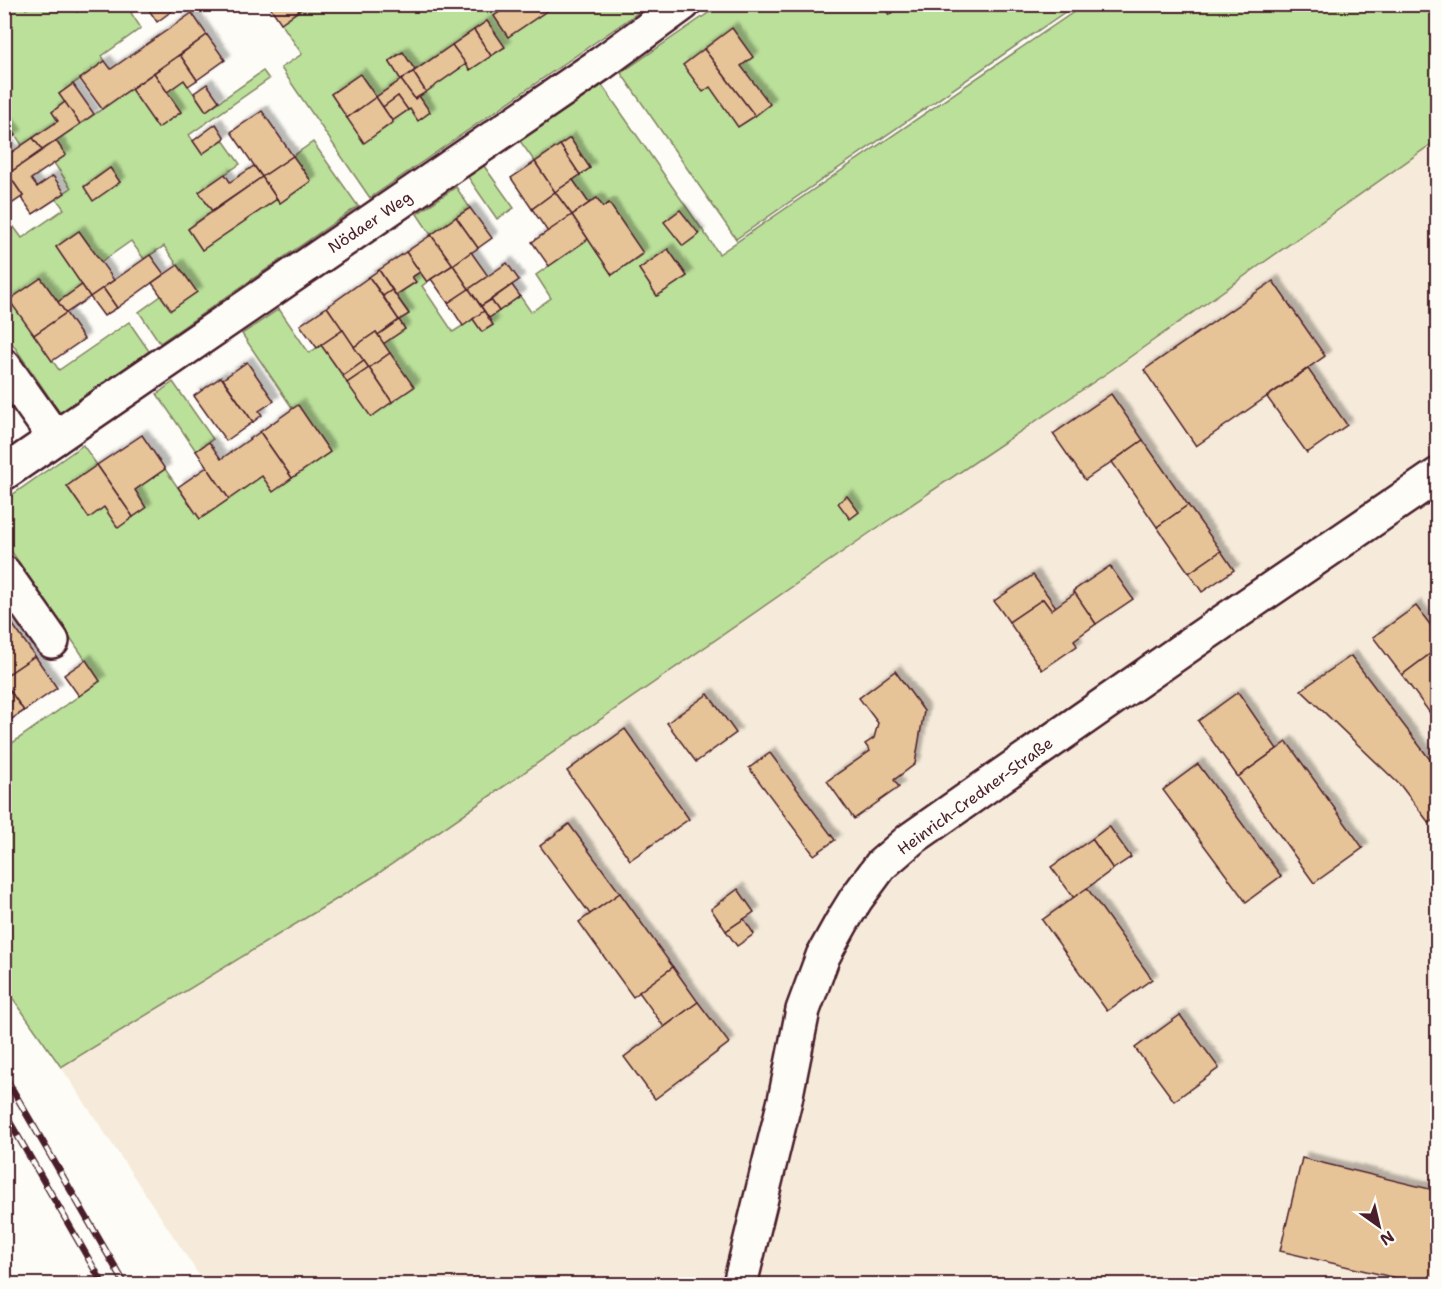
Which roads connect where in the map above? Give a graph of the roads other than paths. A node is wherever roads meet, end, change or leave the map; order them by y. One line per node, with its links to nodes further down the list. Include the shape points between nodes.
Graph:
1 (683, 4): 3 (street, Nödaer Weg)
2 (4, 366): 3 (street)
3 (55, 438): 4 (street, Nödaer Weg)
4 (4, 473)
5 (1437, 475): 8 (street, Heinrich-Credner-Straße, via 911,839 881,865 823,956 803,1010)
6 (4, 573): 7 (street)
7 (52, 641)
8 (740, 1284)

